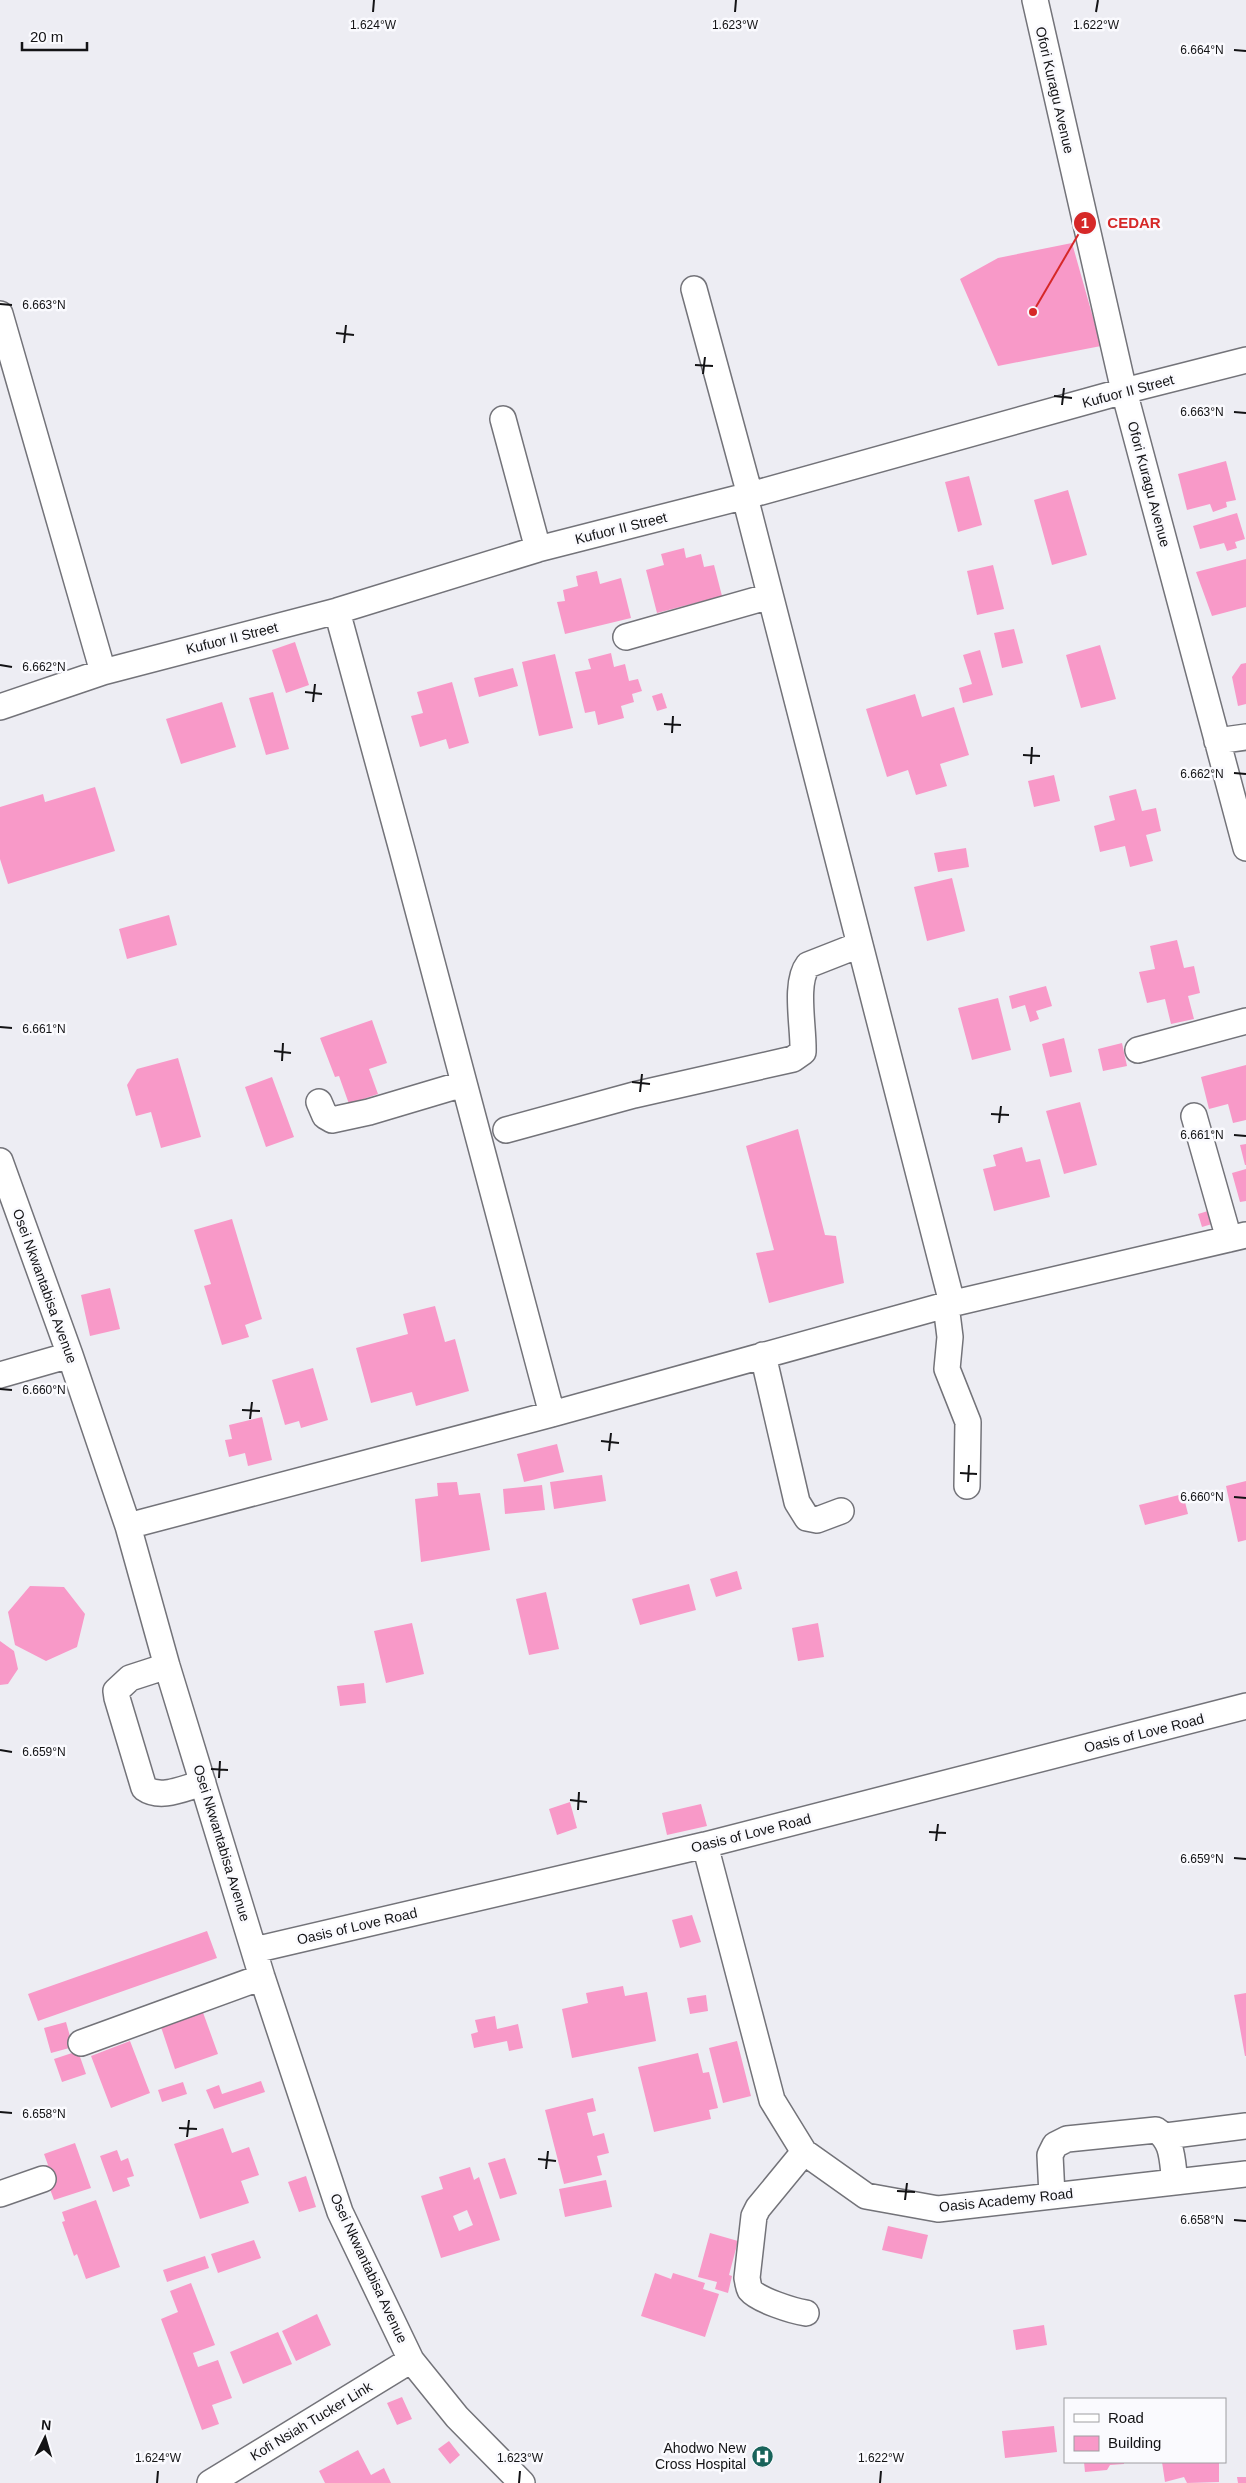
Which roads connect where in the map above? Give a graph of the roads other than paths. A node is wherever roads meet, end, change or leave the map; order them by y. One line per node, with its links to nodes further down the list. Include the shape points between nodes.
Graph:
1 (1035, 0): 5 (street, Ofori Kuragu Avenue)
2 (694, 289): 7 (street)
3 (0, 314): 12 (street)
4 (1246, 360): 5 (street, Kufuor II Street)
5 (1124, 391): 7 (street, Kufuor II Street); 15 (street, Ofori Kuragu Avenue)
6 (503, 419): 8 (street)
7 (748, 496): 8 (street, Kufuor II Street); 9 (street)
8 (538, 549): 10 (street, Kufuor II Street)
9 (770, 596): 11 (street); 17 (street)
10 (337, 611): 12 (street, Kufuor II Street); 20 (street, via 408,866)
11 (626, 637)
12 (103, 672): 13 (street, Kufuor II Street)
13 (0, 707)
14 (1246, 737): 15 (street)
15 (1217, 741): 16 (street, Ofori Kuragu Avenue)
16 (1246, 848)
17 (859, 944): 23 (street, via 808,965 803,972 803,1052 793,1059 634,1095); 26 (street)
18 (1246, 1021): 19 (street)
19 (1138, 1050)
20 (463, 1084): 21 (street, via 332,1120 325,1116); 30 (street)
21 (319, 1102)
22 (1194, 1116): 25 (street)
23 (506, 1130)
24 (0, 1161): 27 (street, Osei Nkwantabisa Avenue)
25 (1238, 1237): 26 (street)
26 (949, 1304): 28 (street); 31 (street, via 947,1368 968,1422)
27 (70, 1355): 29 (street); 33 (street, Osei Nkwantabisa Avenue)
28 (763, 1355): 30 (street); 32 (street, via 797,1502 807,1518 817,1520)
29 (0, 1375)
30 (552, 1414): 33 (street)
31 (967, 1486)
32 (841, 1511)
33 (128, 1526): 34 (street, Osei Nkwantabisa Avenue)
34 (167, 1666): 36 (street, Osei Nkwantabisa Avenue); 36 (street, via 130,1678 116,1691 144,1788 164,1794)
35 (1246, 1706): 37 (street, Oasis of Love Road)
36 (203, 1783): 38 (street, Osei Nkwantabisa Avenue)
37 (706, 1845): 38 (street, Oasis of Love Road); 43 (street, Oasis Academy Road, via 772,2100)
38 (254, 1950): 39 (street, Osei Nkwantabisa Avenue)
39 (262, 1977): 40 (street); 50 (street, Osei Nkwantabisa Avenue, via 340,2212)
40 (81, 2043)
41 (1246, 2126): 42 (street)
42 (1166, 2136): 46 (street); 48 (street, via 1156,2130 1067,2139 1055,2145 1050,2156)
43 (804, 2152): 48 (street, Oasis Academy Road, via 866,2196 875,2198 938,2209); 49 (street, via 754,2216 747,2278 748,2288 753,2293)
44 (1246, 2174): 46 (street, Oasis Academy Road)
45 (43, 2179): 47 (street)
46 (1175, 2182): 48 (street, Oasis Academy Road)
47 (0, 2194)
48 (1052, 2196)
49 (806, 2314)
50 (411, 2360): 51 (street, Kofi Nsiah Tucker Link); 52 (street, Osei Nkwantabisa Avenue, via 456,2417)
51 (210, 2483)
52 (522, 2483)

